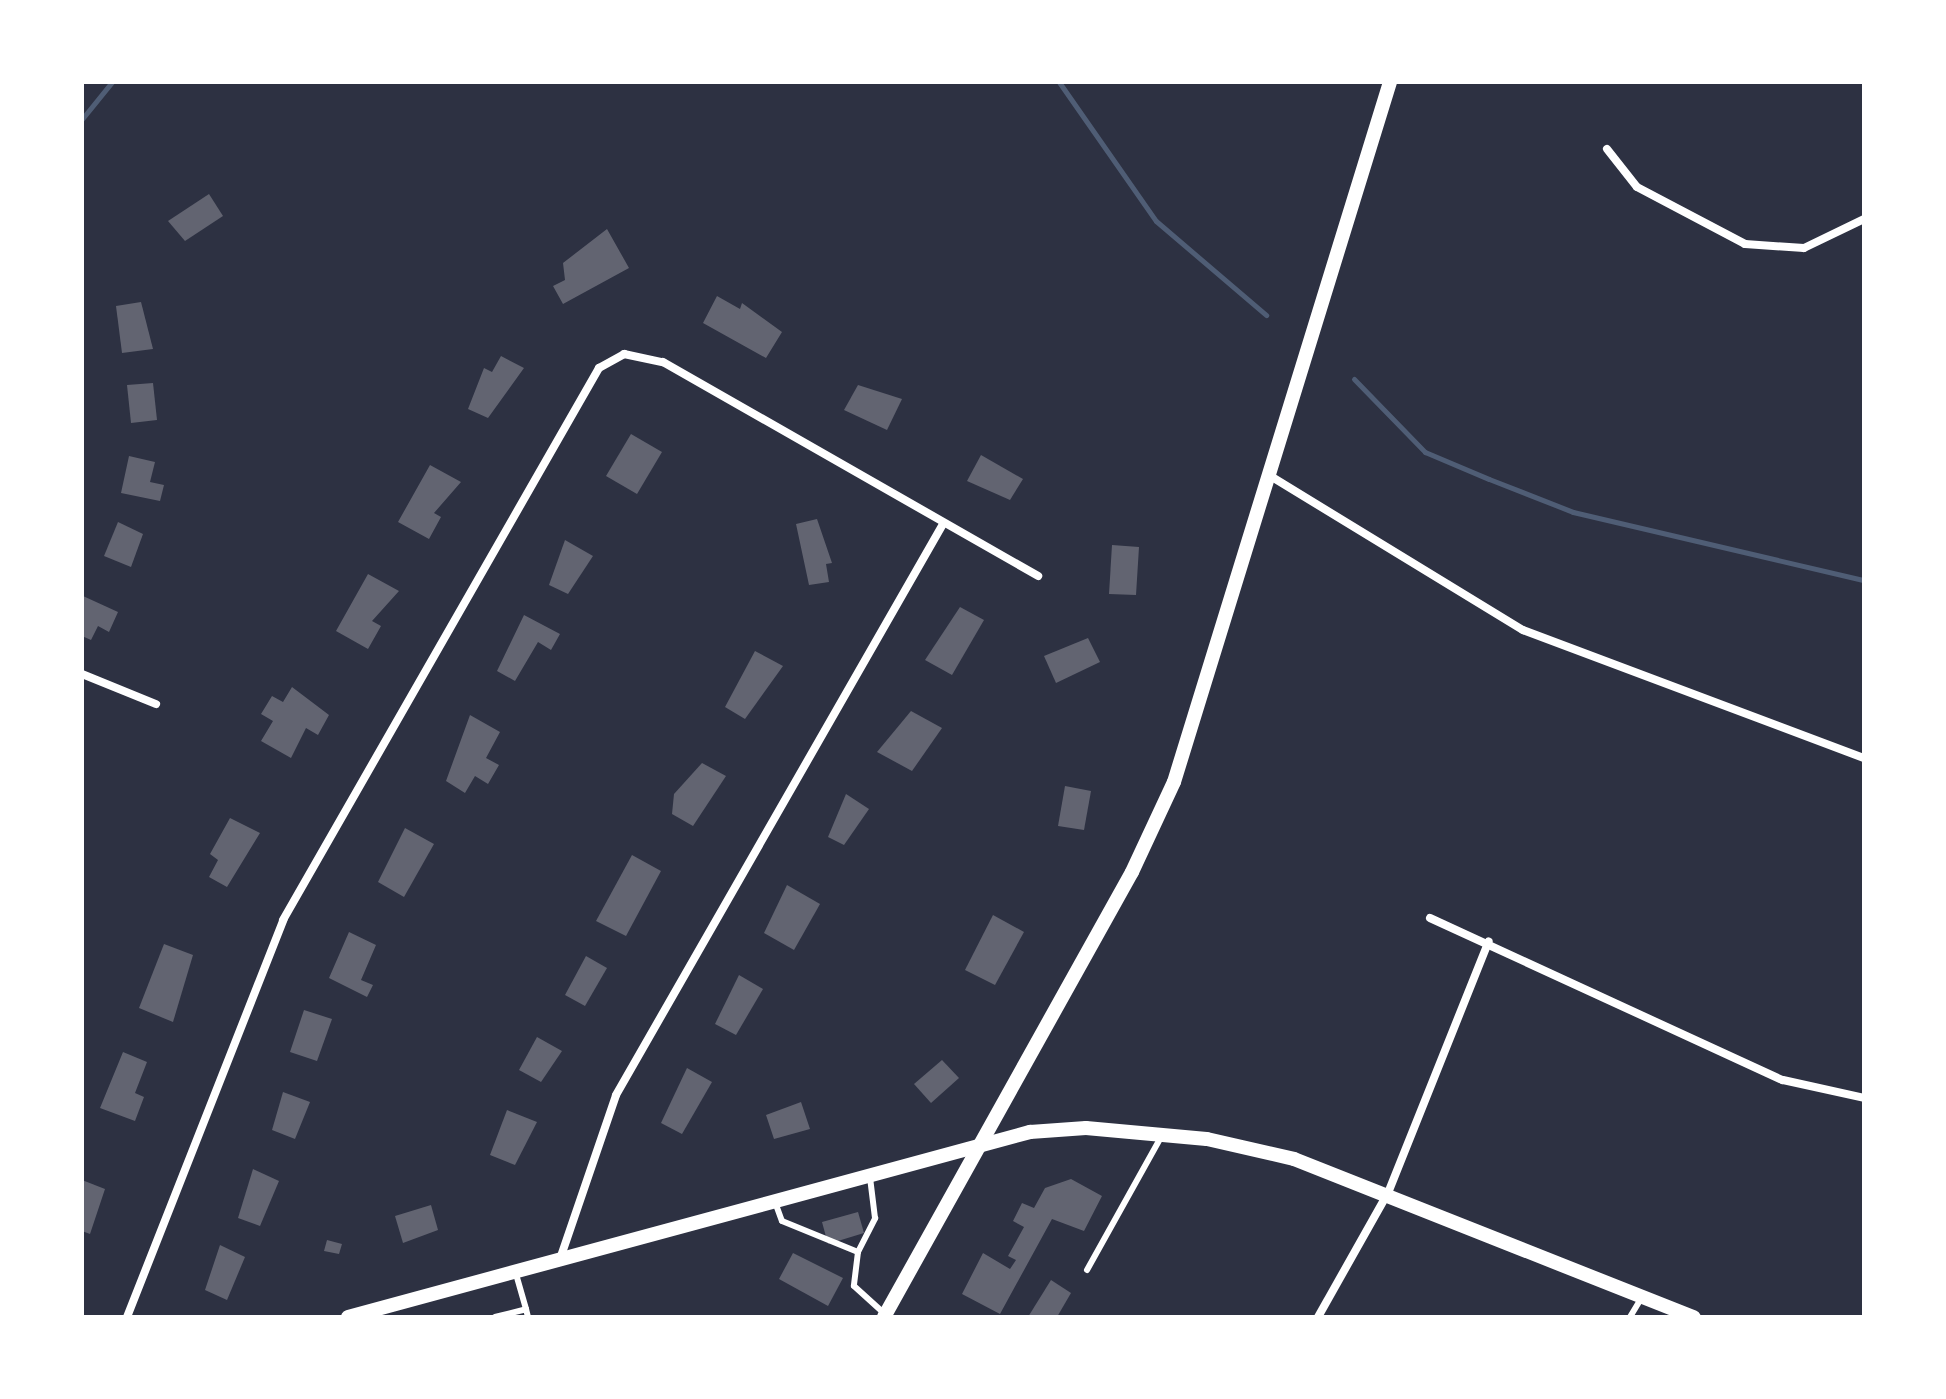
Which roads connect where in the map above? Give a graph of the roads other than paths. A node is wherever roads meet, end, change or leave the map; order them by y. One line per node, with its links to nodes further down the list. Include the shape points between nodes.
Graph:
1 (1390, 82): 4 (street)
2 (1607, 149): 3 (street, via 1637,187 1745,244 1804,248)
3 (1864, 219)
4 (1272, 477): 9 (street, via 1523,630); 14 (street, via 1205,700 1165,804)
5 (943, 524): 6 (street); 19 (street, via 616,1095); 25 (street, via 663,362 624,354 599,368 283,920)
6 (1038, 576)
7 (82, 674): 8 (street)
8 (156, 704)
9 (1864, 758)
10 (1430, 918): 11 (street)
11 (1489, 941): 12 (street, via 1783,1080); 16 (street)
12 (1864, 1098)
13 (1162, 1135): 14 (street, via 1064,1128); 16 (street, via 1260,1149); 20 (lane)
14 (980, 1145): 15 (street); 24 (street)
15 (869, 1174): 17 (street); 18 (lane, via 875,1218)
16 (1388, 1193): 22 (street); 29 (street)
17 (774, 1200): 18 (lane, via 782,1221); 19 (street)
18 (858, 1252): 24 (lane, via 854,1286)
19 (560, 1260): 21 (street)
20 (1087, 1270)
21 (515, 1271): 23 (lane); 26 (street)
22 (1642, 1297): 30 (lane); 31 (street)
23 (526, 1309): 27 (lane); 28 (lane)
24 (884, 1315)
25 (127, 1317)
26 (348, 1317)
27 (495, 1317)
28 (528, 1317)
29 (1318, 1317)
30 (1630, 1317)
31 (1694, 1317)

